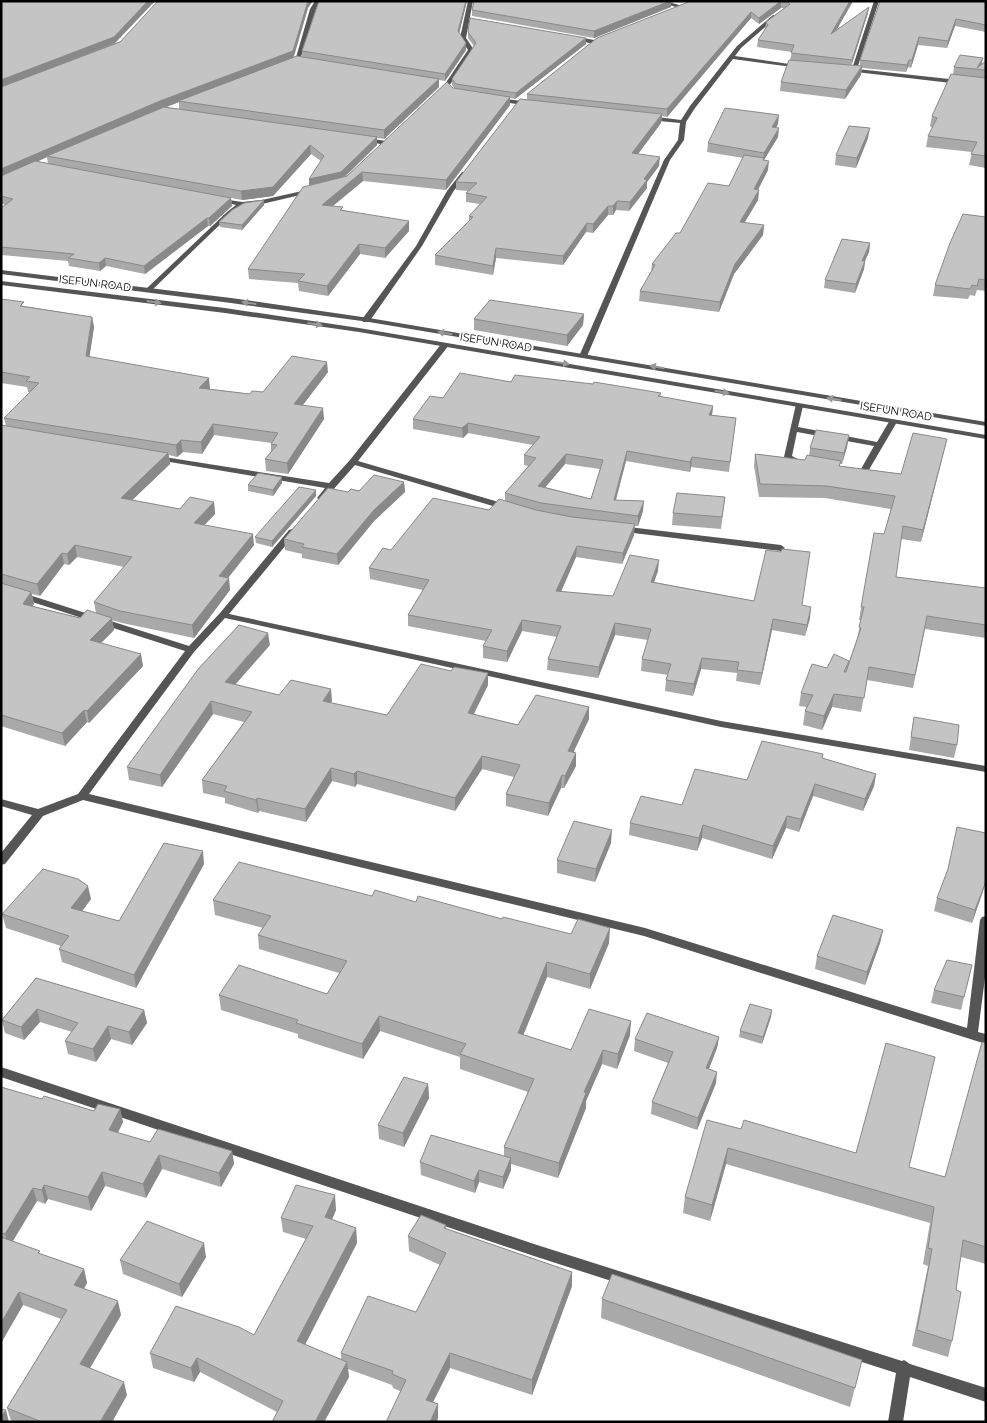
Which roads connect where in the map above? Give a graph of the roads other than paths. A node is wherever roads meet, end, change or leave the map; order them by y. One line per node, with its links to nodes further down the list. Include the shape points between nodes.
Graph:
1 (318, 1): 14 (street)
2 (471, 1): 7 (street)
3 (657, 1): 5 (street, via 685,5)
4 (876, 1): 19 (street)
5 (675, 10)
6 (784, 10): 13 (street, via 755,32)
7 (466, 19): 8 (street); 22 (street, via 463,38 471,50)
8 (475, 20)
9 (567, 37): 11 (street)
10 (602, 38): 11 (street)
11 (594, 42): 12 (street)
12 (586, 48)
13 (732, 57): 17 (street); 30 (street)
14 (296, 60): 15 (street); 16 (street)
15 (306, 62)
16 (288, 63)
17 (807, 66)
18 (844, 70): 19 (street)
19 (854, 71): 21 (street)
20 (438, 83): 22 (street)
21 (986, 85)
22 (449, 87): 24 (street)
23 (525, 97): 26 (street)
24 (434, 98)
25 (490, 98): 26 (street)
26 (517, 103): 27 (street); 28 (street)
27 (537, 105)
28 (512, 110)
29 (644, 118): 30 (street)
30 (683, 122): 44 (street, via 681,140 667,160)
31 (394, 137): 33 (street)
32 (358, 139): 33 (street)
33 (387, 143): 34 (street)
34 (380, 150)
35 (467, 169): 42 (street, via 450,191 419,246)
36 (317, 190): 38 (street)
37 (213, 198): 38 (street)
38 (242, 204): 41 (street)
39 (1, 272): 41 (street, ISEFUN ROAD)
40 (1, 283): 43 (street, ISEFUN ROAD, one-way to 43, via 358,330)
41 (149, 290): 42 (street, ISEFUN ROAD, one-way to 41)
42 (366, 320): 44 (street, ISEFUN ROAD, one-way to 42)
43 (444, 345): 45 (street, ISEFUN ROAD, one-way to 45); 52 (street)
44 (584, 354): 47 (street, ISEFUN ROAD, one-way to 44)
45 (799, 406): 46 (street, ISEFUN ROAD); 48 (street)
46 (893, 422): 49 (street, ISEFUN ROAD); 50 (street)
47 (986, 424)
48 (794, 430): 50 (street); 53 (street, via 788,457 795,462)
49 (986, 437)
50 (880, 445): 54 (street, via 864,471)
51 (146, 456): 55 (street)
52 (352, 462): 55 (street); 56 (street)
53 (813, 464)
54 (848, 470)
55 (330, 486): 57 (street)
56 (511, 508)
57 (311, 509)
58 (299, 524): 62 (street)
59 (610, 528): 60 (street)
60 (781, 548)
61 (1, 589): 63 (street)
62 (223, 616): 63 (street); 64 (street, via 721,724)
63 (191, 650): 65 (street)
64 (986, 769)
65 (82, 796): 67 (street); 70 (street, via 645,932)
66 (1, 802): 67 (street)
67 (39, 813): 68 (street)
68 (1, 861)
69 (986, 920): 70 (street)
70 (972, 1034): 71 (street)
71 (986, 1039)
72 (1, 1072): 73 (street, via 544,1253)
73 (904, 1368): 74 (street); 75 (street)
74 (986, 1395)
75 (895, 1422)

